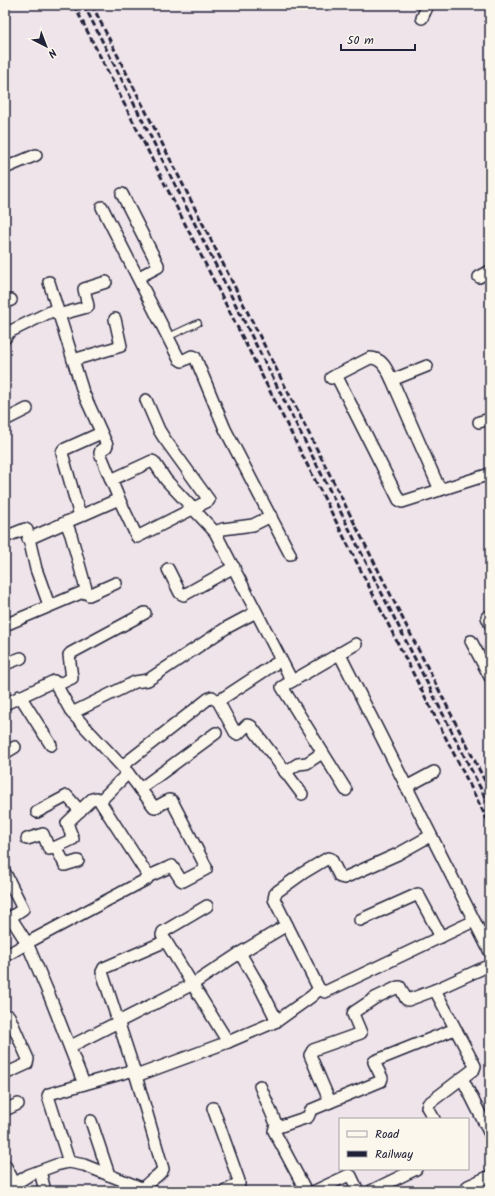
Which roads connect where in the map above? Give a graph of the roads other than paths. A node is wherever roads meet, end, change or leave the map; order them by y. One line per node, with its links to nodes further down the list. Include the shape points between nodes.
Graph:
1 (428, 5): 2 (street)
2 (422, 18)
3 (36, 155): 4 (street)
4 (5, 168)
5 (122, 194): 9 (street, via 158,265)
6 (102, 207): 9 (street)
7 (490, 271): 8 (street)
8 (479, 277)
9 (139, 278): 15 (street)
10 (48, 282): 12 (street)
11 (106, 282): 12 (street, via 84,289 87,307)
12 (57, 312): 16 (street, via 9,332); 17 (street)
13 (115, 319): 17 (street, via 120,348)
14 (198, 323): 15 (lane)
15 (168, 337): 30 (street, via 180,360 195,357 225,429)
16 (5, 338)
17 (73, 360): 23 (street, via 83,392)
18 (427, 366): 19 (street)
19 (392, 380): 26 (street); 26 (street, via 385,366 376,358 370,358 333,377 399,500 402,502)
20 (146, 400): 28 (street, via 164,438 208,498 208,501)
21 (27, 409): 22 (street)
22 (5, 420)
23 (101, 433): 25 (street, via 107,445 100,453); 29 (street, via 62,451)
24 (490, 474): 26 (street)
25 (111, 480): 27 (street); 28 (street, via 153,461 166,480)
26 (440, 490)
27 (119, 499): 28 (street, via 137,537); 29 (street)
28 (194, 509): 32 (street)
29 (80, 516): 31 (street)
30 (271, 516): 32 (street, via 253,525); 35 (street)
31 (66, 522): 34 (street); 39 (street, via 86,587)
32 (216, 532): 36 (street)
33 (5, 537): 34 (street, via 24,529)
34 (28, 539): 40 (street)
35 (290, 554)
36 (234, 568): 37 (street, via 184,595 180,593); 41 (street)
37 (168, 569)
38 (116, 583): 39 (street, via 89,595)
39 (85, 591): 40 (street)
40 (49, 605): 43 (street)
41 (256, 612): 48 (street); 56 (street, via 226,628 148,680 135,682)
42 (144, 613): 52 (street, via 71,653 69,655 72,678)
43 (5, 624)
44 (471, 641): 50 (street)
45 (356, 644): 46 (street)
46 (339, 653): 51 (street); 65 (street)
47 (21, 658): 49 (street)
48 (281, 660): 51 (street); 54 (street)
49 (5, 664)
50 (490, 677)
51 (292, 681): 61 (street, via 282,686 282,689)
52 (57, 685): 53 (street, via 52,682); 56 (street)
53 (20, 696): 55 (street); 58 (street)
54 (218, 701): 62 (street, via 212,697 208,699); 63 (street, via 236,734 247,725 250,726)
55 (5, 704)
56 (72, 713): 62 (street)
57 (216, 733): 66 (street)
58 (51, 745)
59 (16, 747): 60 (street)
60 (5, 753)
61 (322, 753): 63 (street, via 307,763 298,764); 67 (street)
62 (125, 770): 66 (street); 69 (street)
63 (285, 772): 68 (street)
64 (434, 772): 65 (street)
65 (406, 787): 72 (street)
66 (140, 789): 77 (street, via 155,808 169,800 172,801 206,867 184,881 172,866)
67 (346, 790)
68 (302, 794)
69 (101, 801): 70 (street, via 94,798); 77 (street)
70 (80, 811): 71 (street, via 67,796); 74 (street, via 67,824 73,839)
71 (36, 812)
72 (430, 836): 81 (street); 82 (street, via 398,854 344,878 340,877 329,858 303,873 278,890 274,897)
73 (27, 839): 74 (street, via 43,834 49,848)
74 (56, 847): 75 (street, via 65,866)
75 (78, 861)
76 (5, 873): 79 (street, via 23,909)
77 (148, 877): 85 (street, via 146,881)
78 (206, 906): 84 (street, via 163,932)
79 (8, 918): 85 (street)
80 (360, 920): 83 (street, via 418,894)
81 (474, 921): 83 (street); 86 (street)
82 (287, 925): 87 (street); 91 (street)
83 (441, 937): 91 (street, via 325,992)
84 (166, 941): 90 (street); 94 (street, via 102,970)
85 (26, 943): 88 (street); 98 (street)
86 (490, 952)
87 (240, 953): 90 (street); 95 (street)
88 (5, 956)
89 (489, 968): 92 (street)
90 (193, 984): 94 (street); 97 (street)
91 (319, 989): 95 (street)
92 (435, 990): 96 (street); 104 (street, via 408,1000 398,987 375,998 354,1013 360,1033 311,1052 310,1055)
93 (9, 1016): 100 (street, via 28,1059 27,1064)
94 (118, 1022): 98 (street); 99 (street)
95 (277, 1022): 97 (street)
96 (455, 1029): 101 (street, via 475,1066); 104 (street, via 375,1061 382,1080)
97 (228, 1042): 99 (street)
98 (71, 1046): 102 (street)
99 (135, 1073): 102 (street); 121 (street, via 163,1169 148,1182)
100 (5, 1074)
101 (462, 1078): 108 (street, via 428,1104 427,1107); 111 (street)
102 (84, 1084): 112 (street, via 48,1096)
103 (260, 1086): 110 (street)
104 (330, 1102): 110 (street, via 311,1110 308,1117)
105 (18, 1104): 107 (street)
106 (213, 1108): 124 (street, via 239,1181 239,1184)
107 (5, 1110)
108 (433, 1118)
109 (91, 1120): 116 (street)
110 (276, 1126): 125 (street, via 274,1131)
111 (490, 1134)
112 (69, 1162): 115 (street); 116 (street)
113 (5, 1165): 118 (street)
114 (414, 1170): 128 (street)
115 (40, 1171): 118 (street); 123 (street)
116 (109, 1175): 120 (street)
117 (490, 1176): 119 (street)
118 (15, 1184): 122 (street)
119 (468, 1186)
120 (130, 1187): 121 (street)
121 (146, 1190)
122 (5, 1191)
123 (45, 1191)
124 (226, 1191)
125 (306, 1191)
126 (316, 1191): 127 (street, via 348,1175 351,1176)
127 (358, 1191)
128 (371, 1191)

